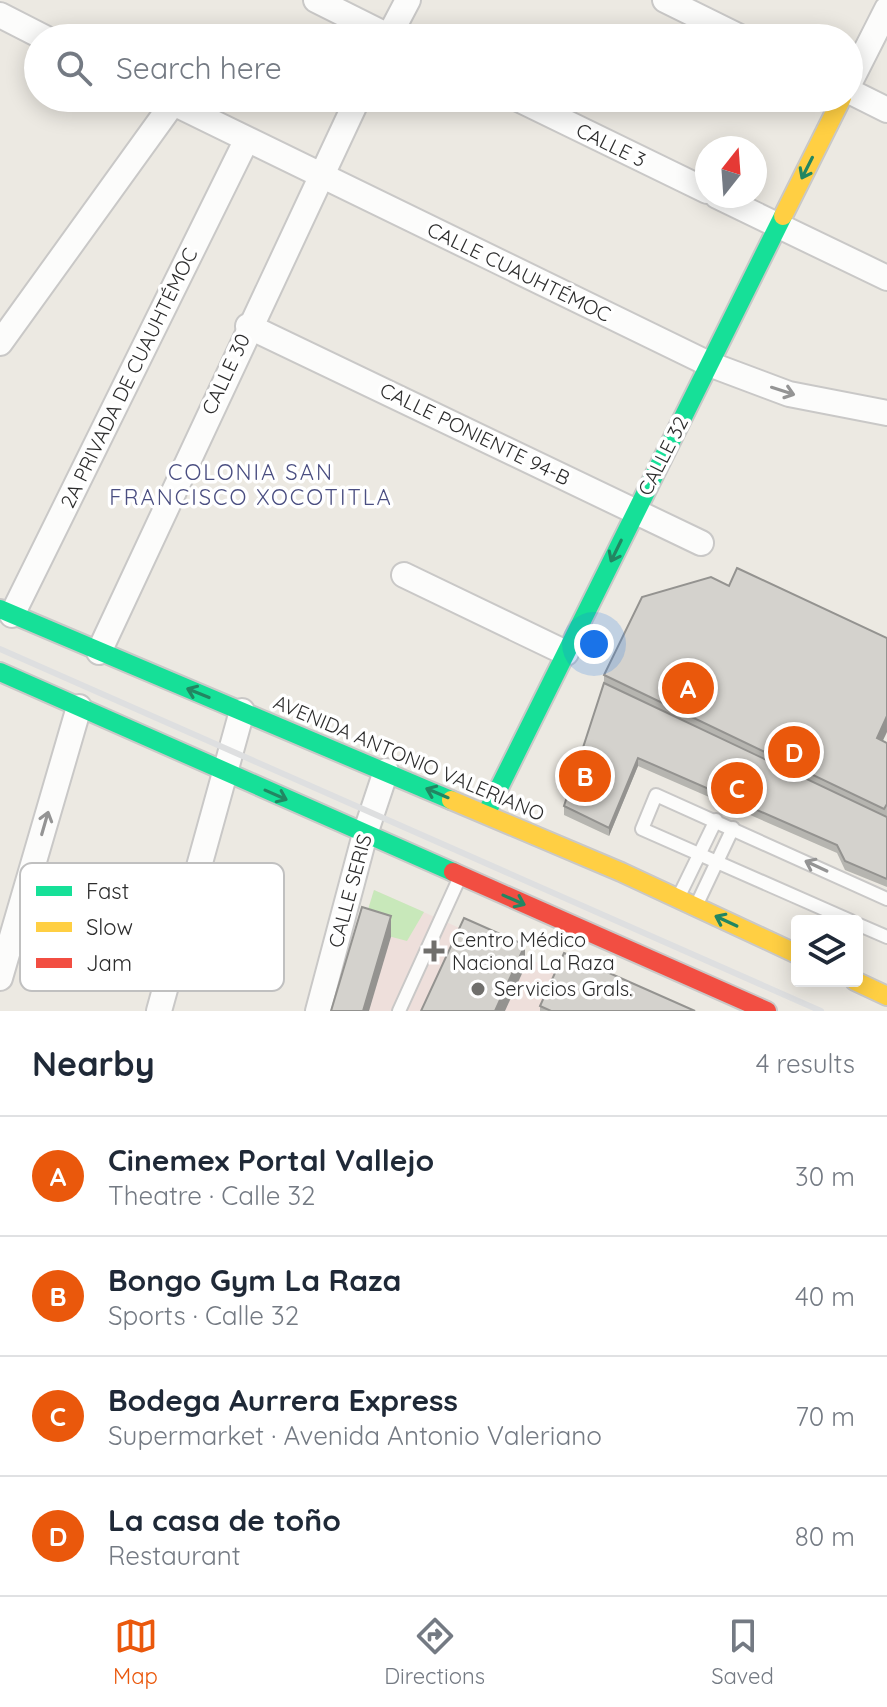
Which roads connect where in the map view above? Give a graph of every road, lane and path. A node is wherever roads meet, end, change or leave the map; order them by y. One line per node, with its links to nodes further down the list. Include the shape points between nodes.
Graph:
1 (316, 0): 6 (street)
2 (408, 0): 7 (street)
3 (665, 0): 8 (street)
4 (887, 9): 10 (street)
5 (0, 15): 9 (street)
6 (364, 24)
7 (396, 24)
8 (714, 24)
9 (24, 27)
10 (863, 56)
11 (863, 98): 12 (street)
12 (887, 110)
13 (160, 112): 25 (street)
14 (191, 112): 18 (street, CALLE CUAUHTÉMOC)
15 (351, 112): 19 (street, CALLE 30)
16 (545, 112): 20 (street, CALLE 3)
17 (835, 112): 22 (street, CALLE 32, one-way to 22)
18 (246, 141): 19 (street, CALLE CUAUHTÉMOC); 31 (street, 2A PRIVADA DE CUAUHTÉMOC)
19 (319, 175): 24 (street, CALLE 30); 26 (street, CALLE CUAUHTÉMOC)
20 (695, 185)
21 (741, 208): 22 (street)
22 (778, 226): 23 (street); 26 (street, CALLE 32)
23 (887, 278)
24 (248, 326): 28 (street, CALLE PONIENTE 94-B); 32 (street, CALLE 30)
25 (0, 343)
26 (709, 364): 27 (street, CALLE CUAUHTÉMOC, one-way to 27, via 789,394); 28 (street, CALLE 32)
27 (887, 413)
28 (636, 511): 29 (street, CALLE PONIENTE 94-B); 33 (street, CALLE 32, one-way to 33)
29 (701, 543)
30 (404, 575): 33 (street)
31 (6, 612): 32 (street, AVENIDA ANTONIO VALERIANO)
32 (99, 652): 36 (street, AVENIDA ANTONIO VALERIANO, one-way to 32)
33 (566, 653): 39 (street, CALLE 32)
34 (0, 672): 35 (street)
35 (79, 707): 38 (street); 45 (street, one-way to 35)
36 (242, 711): 37 (street, AVENIDA ANTONIO VALERIANO); 38 (street)
37 (386, 771): 39 (street, AVENIDA ANTONIO VALERIANO, one-way to 37); 42 (street, CALLE SERIS)
38 (224, 772): 42 (street, one-way to 42); 46 (street)
39 (486, 814): 48 (street, AVENIDA ANTONIO VALERIANO)
40 (716, 820): 41 (lane); 43 (lane); 43 (lane, via 656,795 642,829)
41 (733, 828): 44 (lane); 49 (lane, one-way to 41)
42 (365, 834): 47 (street); 61 (street, CALLE SERIS)
43 (700, 853): 44 (lane); 48 (lane)
44 (716, 862): 50 (lane); 52 (lane)
45 (34, 863)
46 (199, 863)
47 (461, 877): 62 (lane); 63 (street, one-way to 63)
48 (678, 899): 50 (street, AVENIDA ANTONIO VALERIANO)
49 (887, 899)
50 (696, 907): 55 (street, AVENIDA ANTONIO VALERIANO, one-way to 50)
51 (20, 909): 56 (street, one-way to 51)
52 (837, 915)
53 (863, 927): 54 (lane)
54 (887, 937)
55 (791, 951)
56 (0, 978)
57 (863, 985): 59 (street)
58 (164, 991): 60 (street)
59 (887, 996)
60 (159, 1011)
61 (318, 1011)
62 (399, 1011)
63 (767, 1011)

